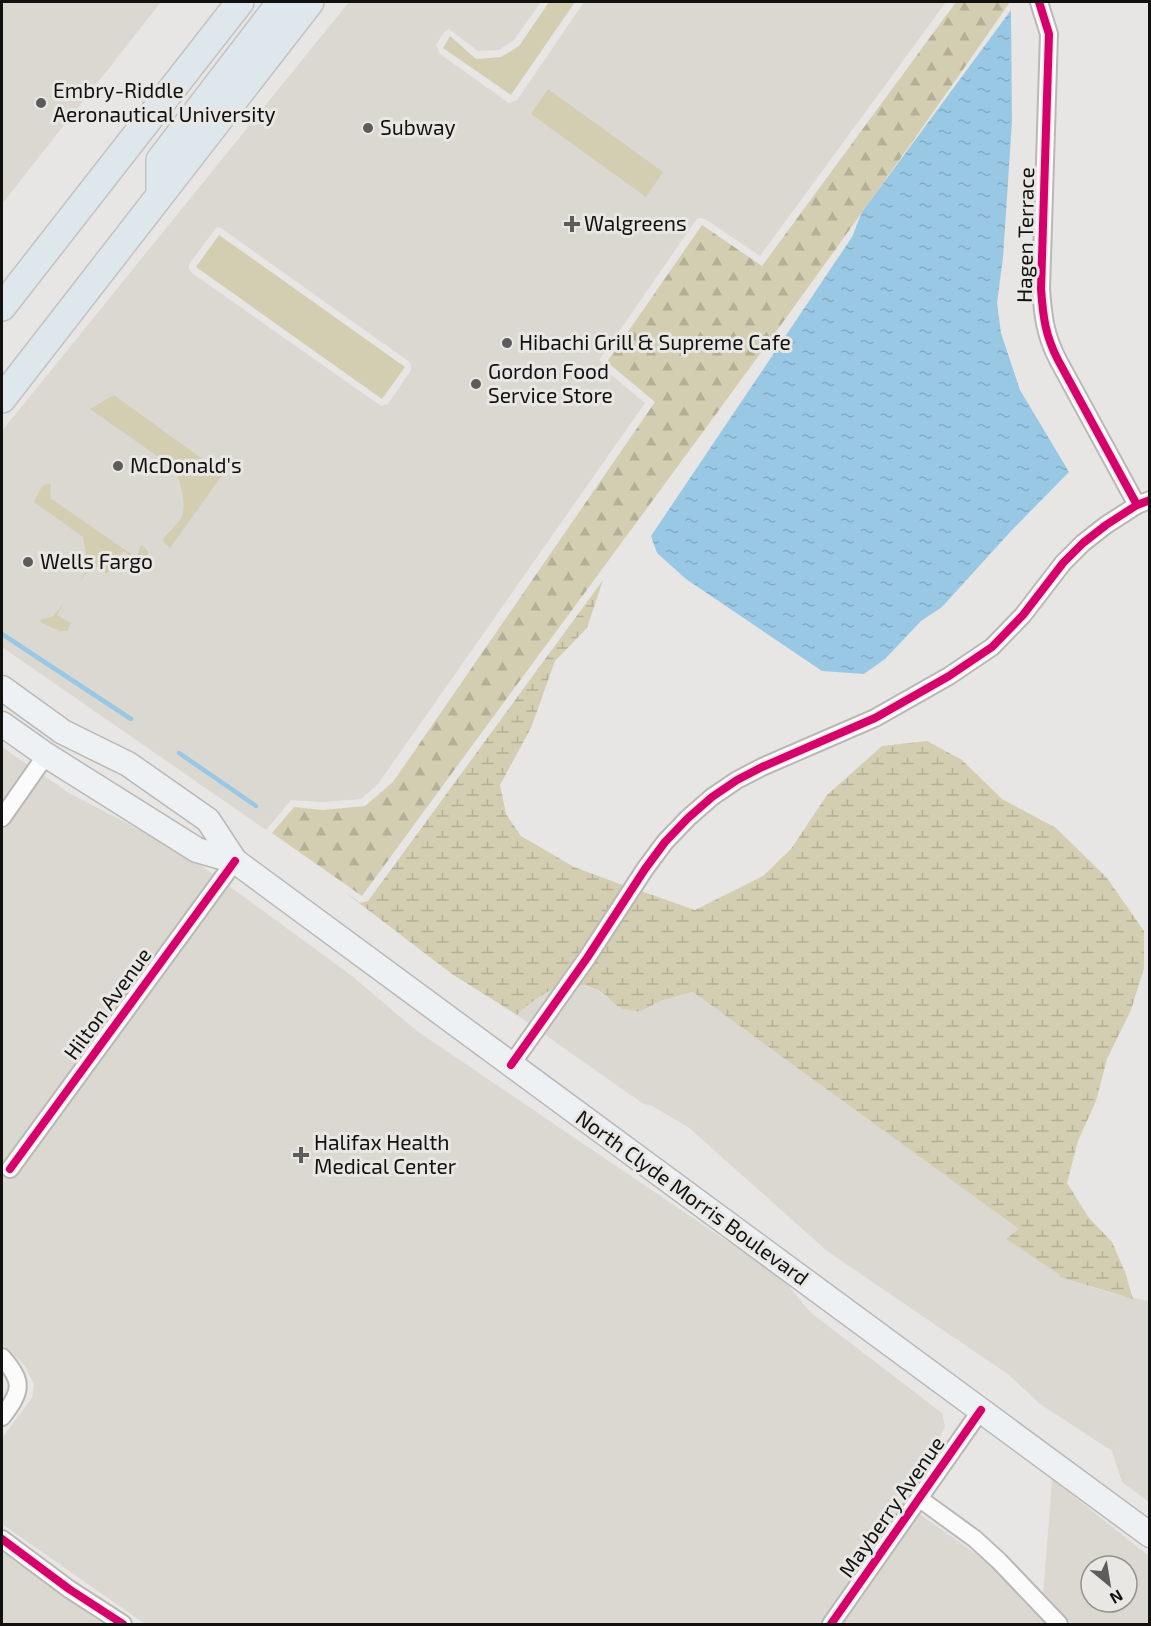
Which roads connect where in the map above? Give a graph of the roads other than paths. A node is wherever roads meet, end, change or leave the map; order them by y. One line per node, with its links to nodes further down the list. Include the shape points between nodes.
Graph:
1 (240, 2): 6 (main road)
2 (281, 2): 5 (main road, via 160,160)
3 (309, 2): 5 (main road)
4 (1039, 2): 8 (street, Hagen Terrace, via 1049,34 1041,289 1044,324 1058,360)
5 (160, 194): 7 (main road)
6 (2, 307)
7 (2, 399)
8 (1143, 502): 14 (street, via 1083,543 992,647 874,718 737,780 688,818 645,869)
9 (2, 688): 13 (main road, North Clyde Morris Boulevard, via 63,732 128,764 208,820)
10 (2, 724): 11 (main road, North Clyde Morris Boulevard)
11 (46, 755): 12 (street); 13 (main road, North Clyde Morris Boulevard, via 197,850)
12 (2, 818)
13 (235, 861): 14 (main road, North Clyde Morris Boulevard); 15 (street, Hilton Avenue)
14 (511, 1065): 17 (main road, North Clyde Morris Boulevard)
15 (10, 1169)
16 (2, 1356): 18 (street, via 19,1383 15,1399)
17 (981, 1410): 19 (street, Mayberry Avenue); 20 (main road, North Clyde Morris Boulevard)
18 (2, 1417)
19 (920, 1499): 23 (street, Mayberry Avenue); 24 (street, via 975,1539)
20 (1149, 1536)
21 (2, 1539): 22 (street)
22 (123, 1624)
23 (831, 1624)
24 (1057, 1624)

